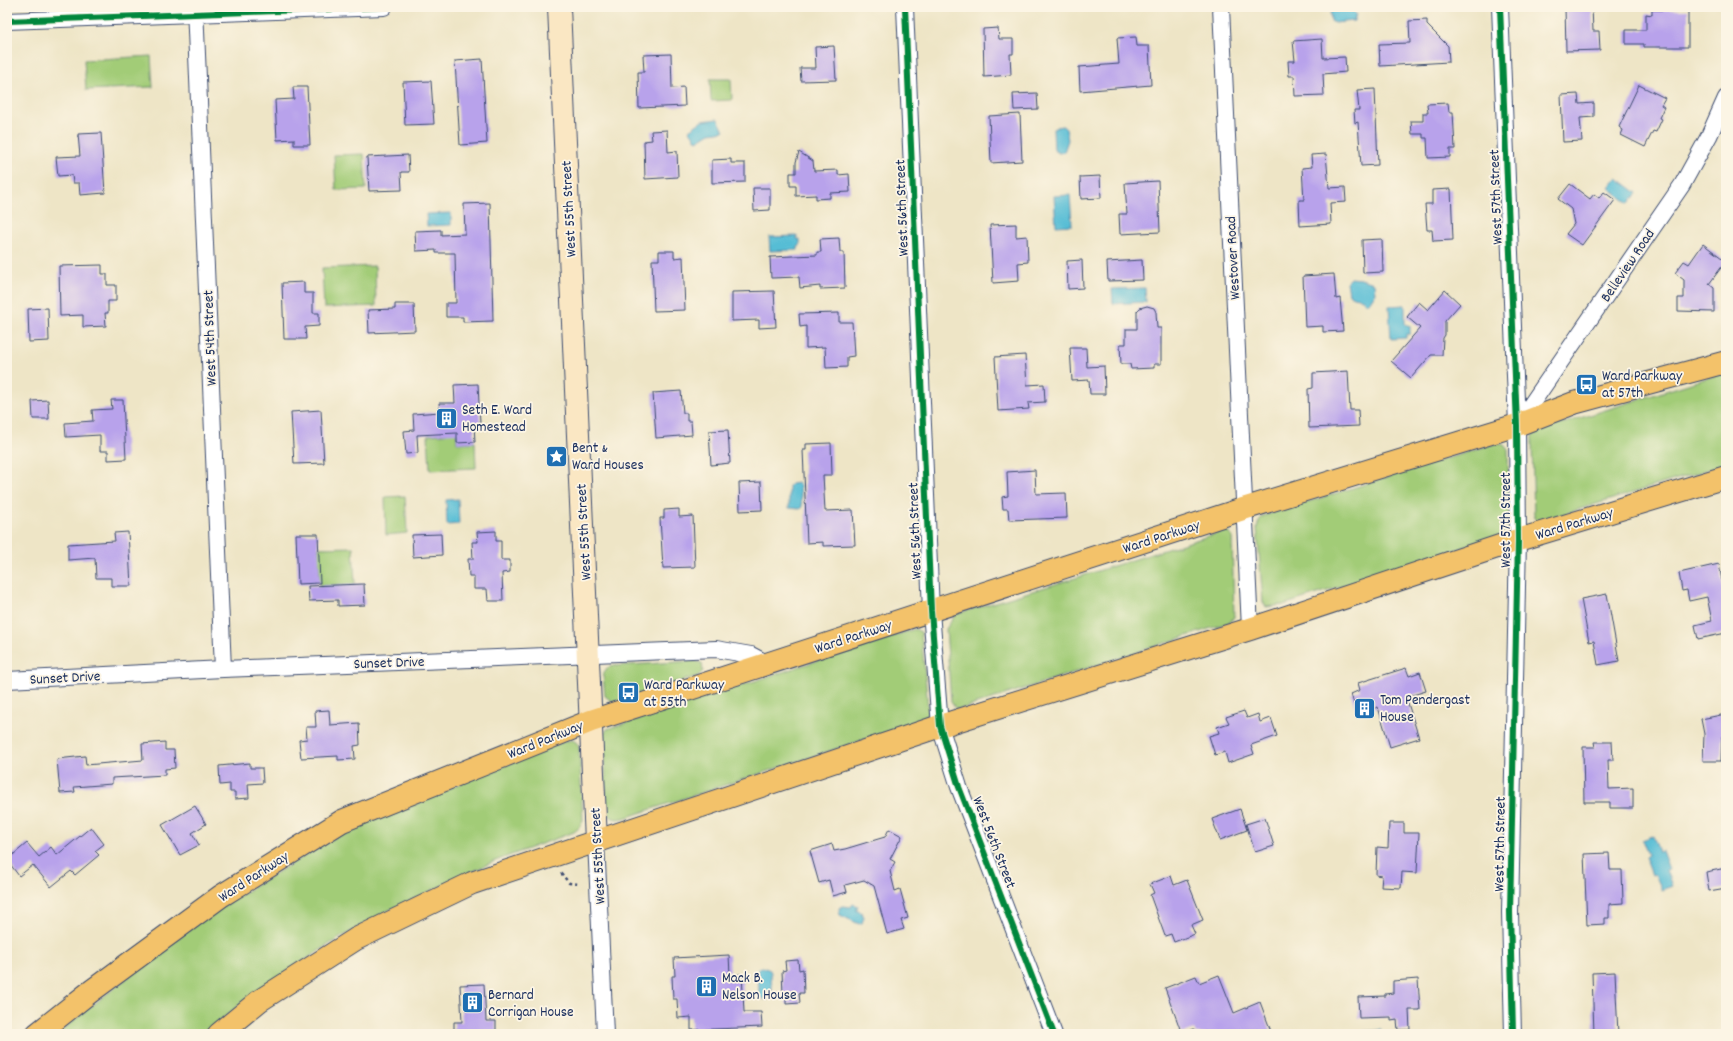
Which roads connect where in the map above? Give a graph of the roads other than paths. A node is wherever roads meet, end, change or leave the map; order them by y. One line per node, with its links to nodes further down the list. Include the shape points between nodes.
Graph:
1 (384, 7): 6 (street)
2 (559, 7): 18 (main road, West 55th Street)
3 (906, 7): 16 (street, West 56th Street)
4 (1221, 7): 14 (street, Westover Road)
5 (1500, 7): 12 (street, West 57th Street)
6 (195, 10): 7 (street); 20 (street, West 54th Street)
7 (7, 20)
8 (1726, 94): 10 (street)
9 (1726, 98): 10 (street, Belleview Road)
10 (1717, 116): 12 (street, Belleview Road, via 1682,185)
11 (1726, 362): 12 (main road, Ward Parkway, via 1574,403)
12 (1517, 425): 14 (main road, Ward Parkway); 15 (street, West 57th Street)
13 (1726, 477): 15 (main road, Ward Parkway)
14 (1244, 509): 16 (main road, Ward Parkway); 17 (street, Westover Road)
15 (1518, 540): 17 (main road, Ward Parkway); 29 (street, West 57th Street, via 1510,912)
16 (930, 611): 19 (main road, Ward Parkway); 23 (street, West 56th Street)
17 (1250, 629): 23 (main road, Ward Parkway)
18 (588, 654): 19 (street, Sunset Drive, via 716,649 751,655); 20 (street, Sunset Drive); 22 (main road, West 55th Street)
19 (768, 664): 22 (main road, Ward Parkway)
20 (223, 669): 21 (street, Sunset Drive)
21 (7, 680)
22 (591, 721): 24 (main road, West 55th Street); 25 (main road, Ward Parkway, via 342,821 212,903)
23 (940, 726): 24 (main road, Ward Parkway); 28 (street, West 56th Street, via 959,787)
24 (596, 841): 26 (main road, Ward Parkway, via 472,883 356,939 259,1001); 27 (street, West 55th Street)
25 (37, 1034)
26 (219, 1034)
27 (605, 1034)
28 (1054, 1034)
29 (1512, 1034)

